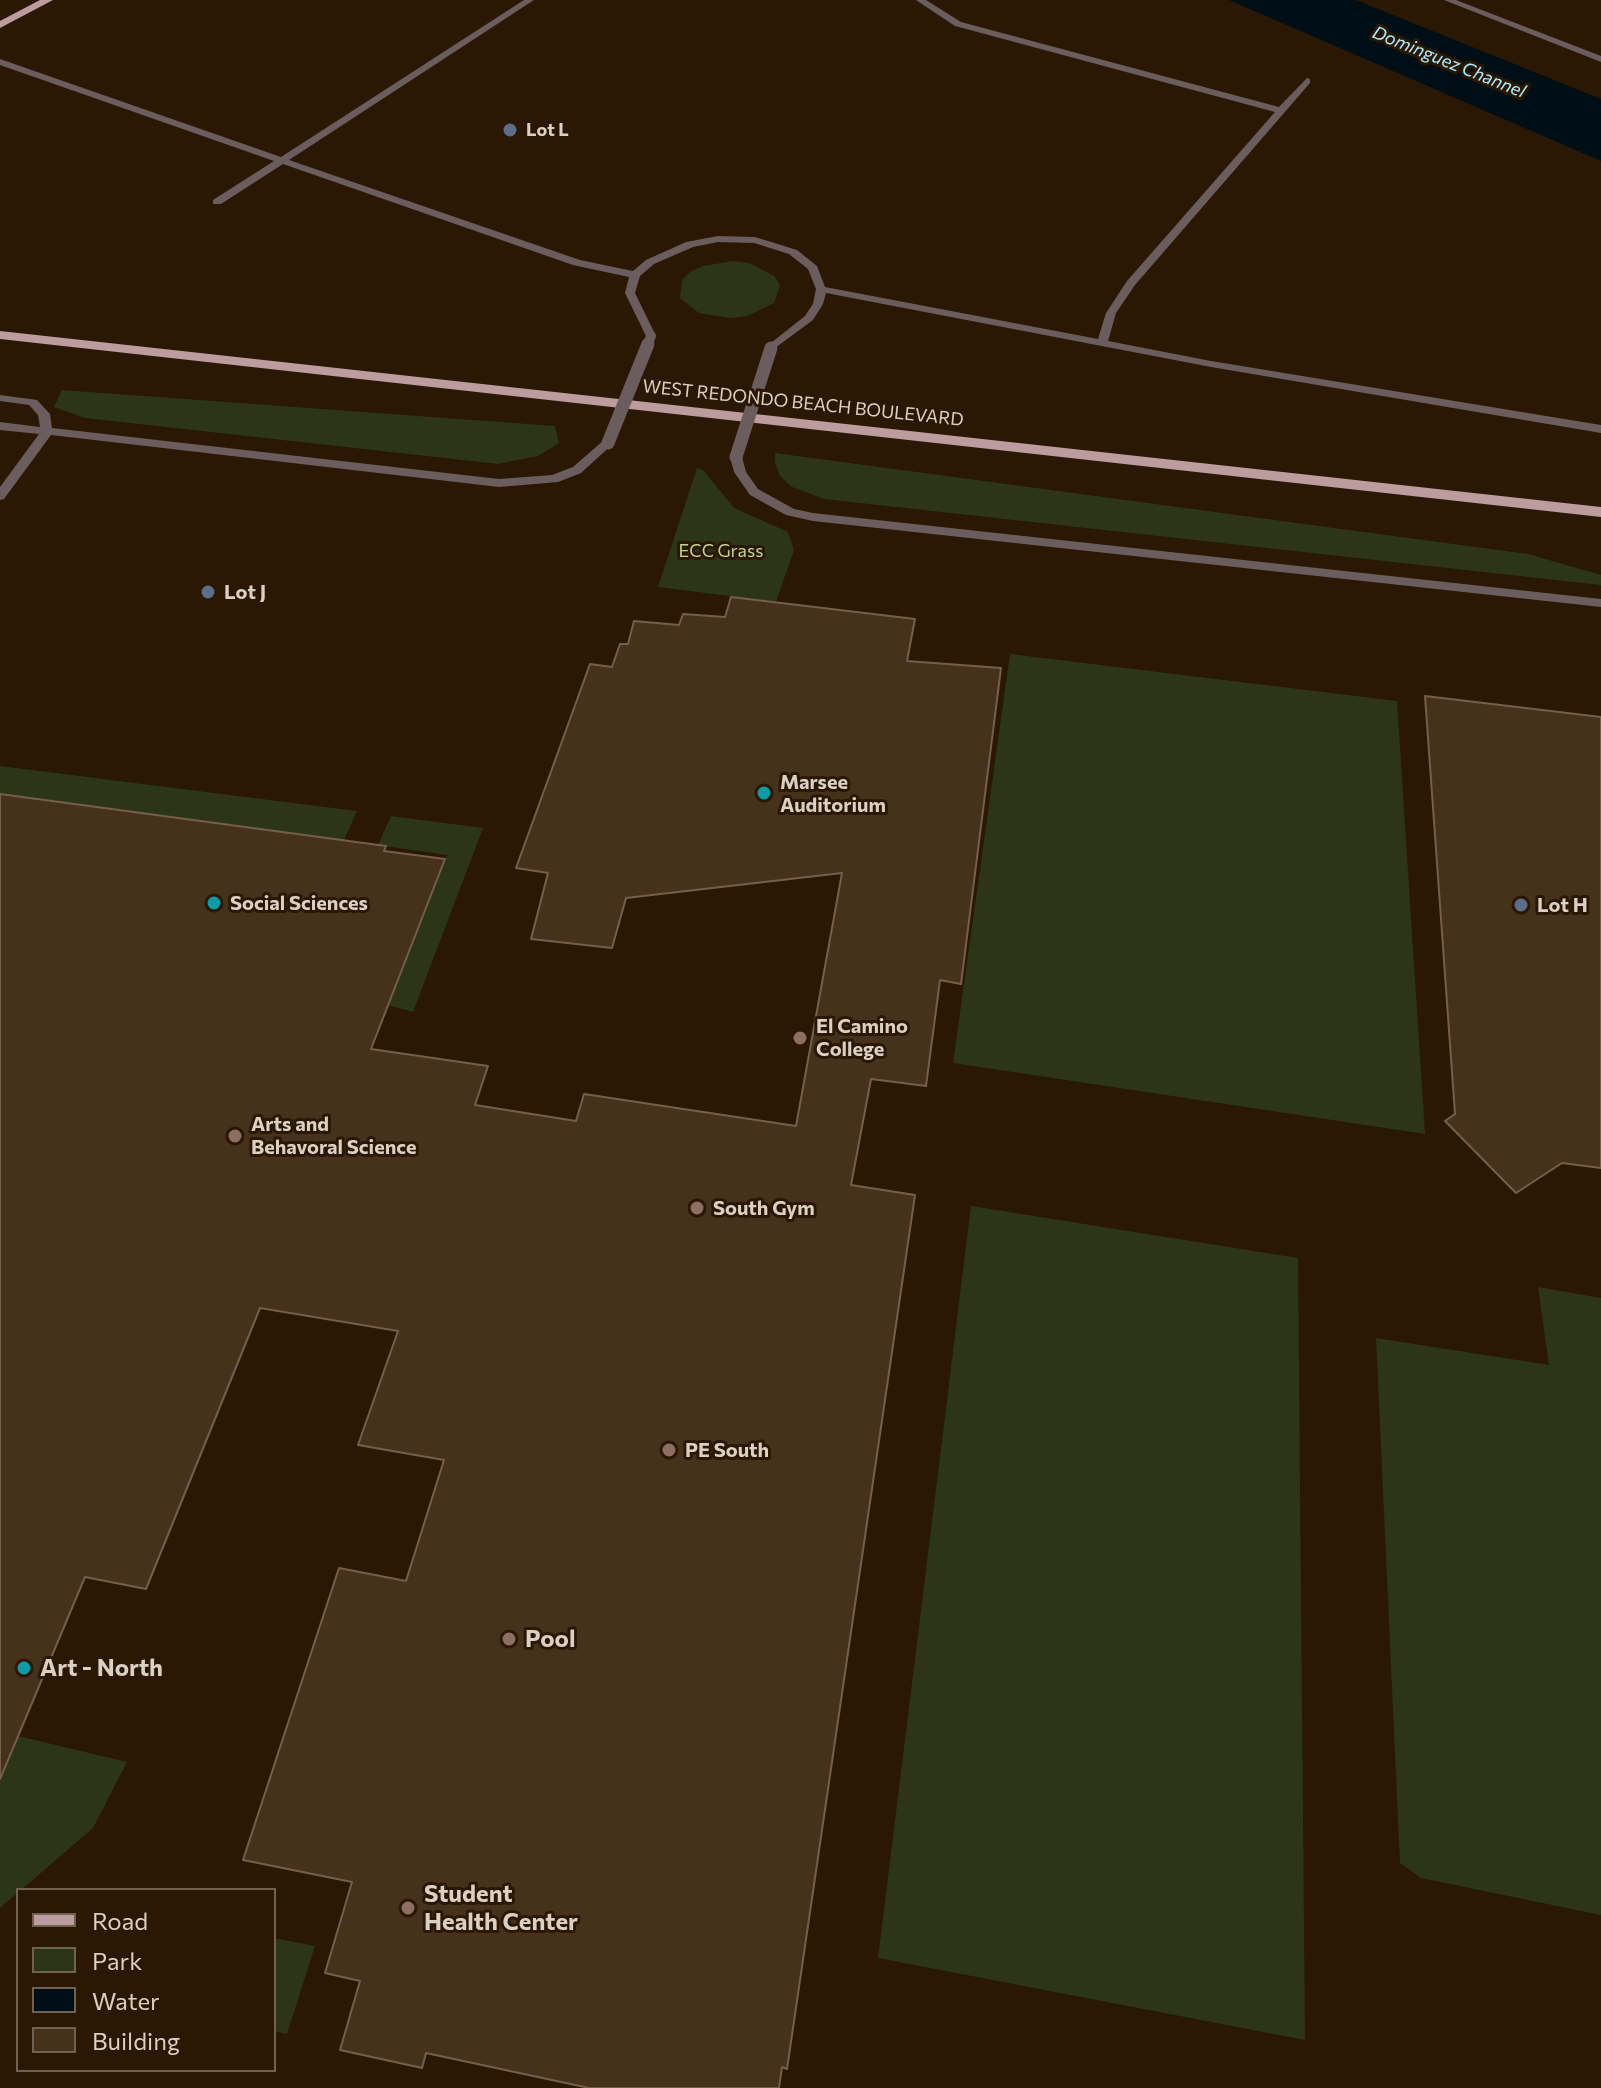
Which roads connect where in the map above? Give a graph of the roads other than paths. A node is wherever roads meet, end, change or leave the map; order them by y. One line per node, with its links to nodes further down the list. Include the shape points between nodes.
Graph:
1 (48, 0): 5 (main road)
2 (530, 0): 10 (street)
3 (920, 0): 9 (street, via 958,24)
4 (1448, 0): 6 (street)
5 (0, 25)
6 (1601, 59)
7 (0, 62): 10 (street)
8 (1307, 81): 9 (street)
9 (1280, 110): 15 (street, via 1131,283 1111,313)
10 (281, 161): 11 (street); 12 (street, via 577,263)
11 (217, 202)
12 (635, 275): 13 (street, via 690,244 755,240 793,252 813,268); 19 (street, bridge, via 630,293 651,336 608,443 577,470 554,479 499,483)
13 (821, 289): 15 (street); 22 (street, bridge, via 809,318 771,348 736,457 754,492 790,512)
14 (0, 335): 21 (main road, WEST REDONDO BEACH BOULEVARD)
15 (1102, 343): 18 (street)
16 (0, 398): 19 (street, via 33,402 44,414)
17 (0, 426): 19 (street)
18 (1601, 429)
19 (47, 432): 20 (street)
20 (0, 496)
21 (1601, 512)
22 (1601, 603)

